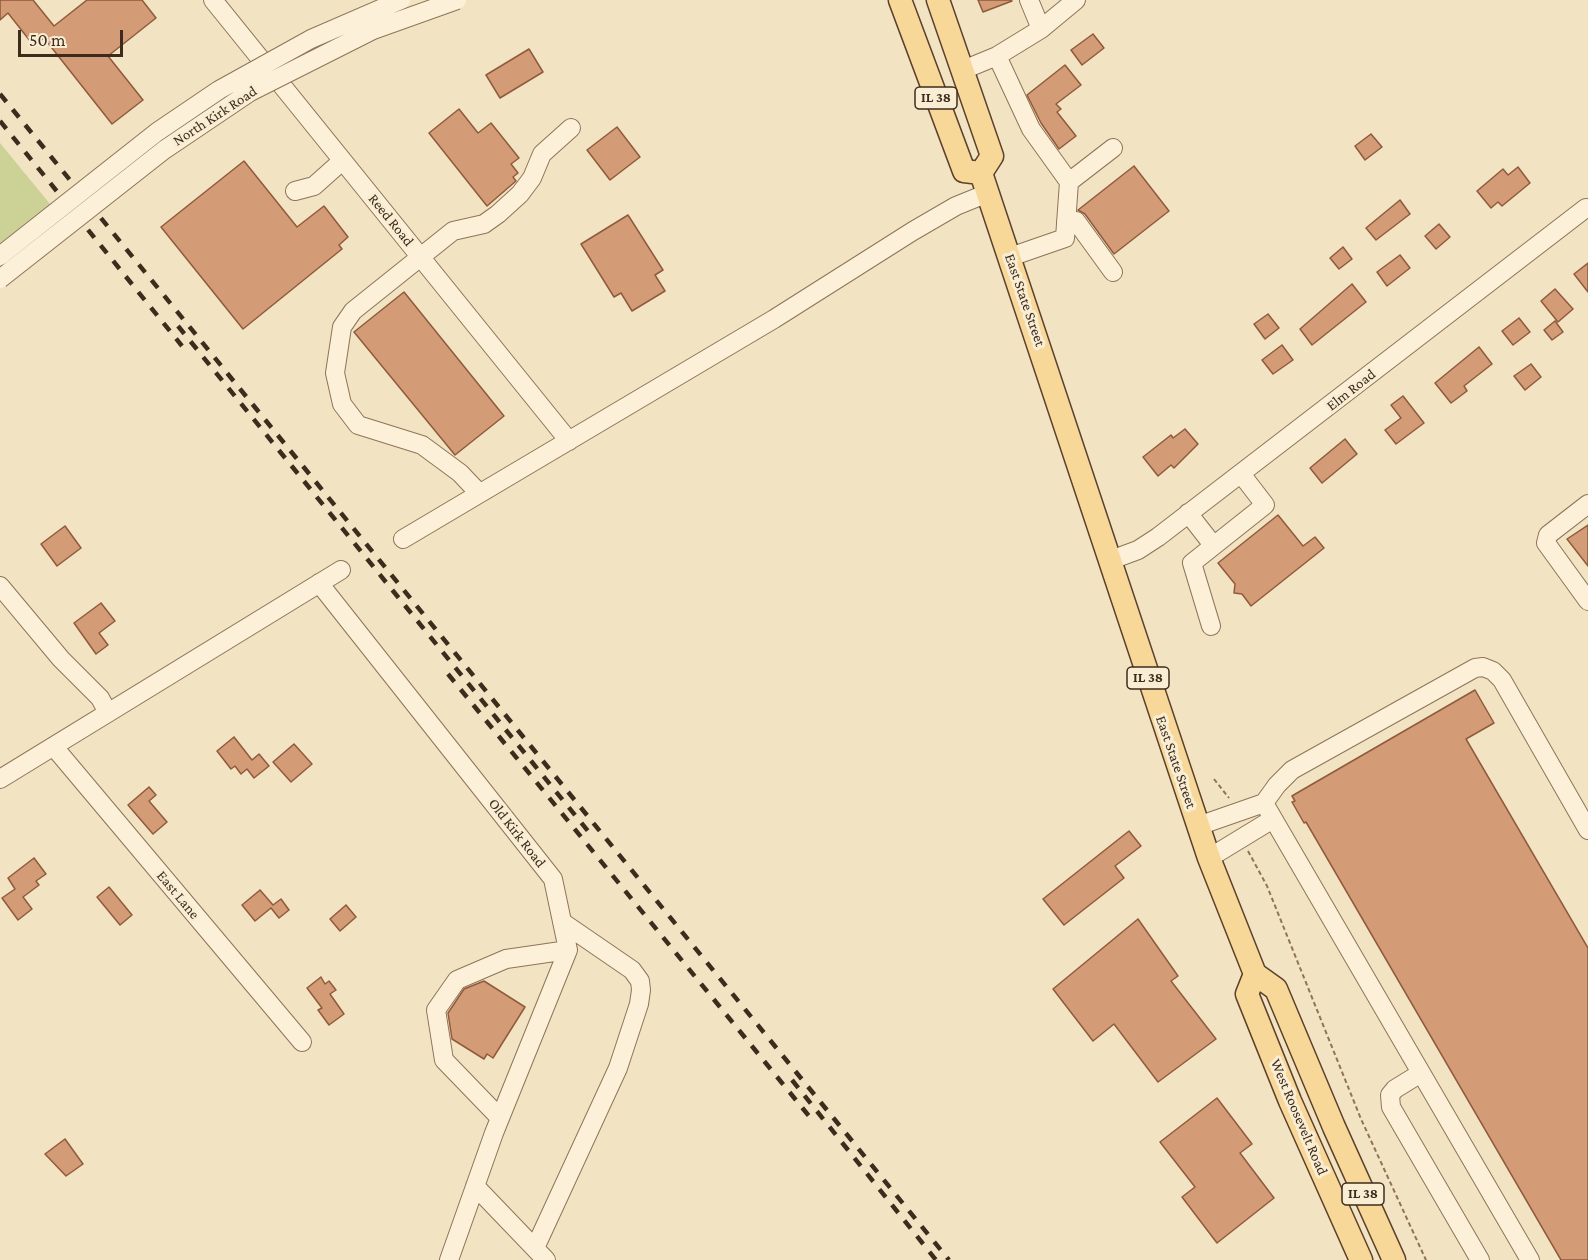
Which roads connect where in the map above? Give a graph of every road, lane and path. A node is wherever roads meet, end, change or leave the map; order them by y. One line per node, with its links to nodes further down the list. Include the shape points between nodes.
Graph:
1 (213, 0): 13 (street, Reed Road)
2 (401, 0): 19 (street, North Kirk Road, bridge, via 311,39 219,90 157,132)
3 (457, 0): 23 (street, North Kirk Road, bridge, via 341,45 250,92 171,145)
4 (900, 0): 15 (main road, IL 38, via 964,171)
5 (938, 0): 10 (main road, IL 38)
6 (1029, 0): 8 (street)
7 (1076, 0): 8 (street)
8 (1041, 29): 9 (street)
9 (997, 56): 10 (street); 14 (street, via 1031,129)
10 (963, 70): 15 (main road, IL 38, via 992,156)
11 (571, 128): 21 (street, via 542,154 532,178 498,214 484,224 453,231)
12 (1113, 147): 14 (street)
13 (342, 161): 16 (street, via 314,186); 21 (street, Reed Road)
14 (1069, 182): 18 (street)
15 (985, 183): 20 (main road, East State Street / IL 38); 24 (street, via 956,206 774,319)
16 (296, 191)
17 (1586, 208): 25 (street, Elm Road)
18 (1066, 221): 20 (street, via 1065,238); 22 (street, via 1076,221)
19 (0, 256)
20 (1010, 257): 31 (main road, East State Street / IL 38)
21 (421, 258): 24 (street, Reed Road); 26 (street, via 353,311 342,327 335,373 342,404 358,425 422,445 460,473)
22 (1113, 272)
23 (0, 279)
24 (569, 441): 26 (street)
25 (1242, 474): 28 (street, Elm Road); 30 (street, via 1264,505)
26 (479, 493): 29 (street)
27 (1588, 504): 35 (street, via 1548,535 1546,543)
28 (1188, 513): 30 (street); 31 (street, Elm Road, via 1138,550)
29 (403, 539)
30 (1213, 545): 36 (street, via 1192,563)
31 (1111, 560): 43 (main road, East State Street / IL 38)
32 (341, 570): 33 (street)
33 (319, 583): 37 (street); 47 (street, Old Kirk Road, via 553,879)
34 (0, 586): 37 (street, via 61,659 100,698)
35 (1588, 600)
36 (1211, 626)
37 (108, 713): 38 (street)
38 (54, 747): 39 (street); 50 (street, East Lane)
39 (0, 779)
40 (1214, 779): 41 (path)
41 (1229, 797)
42 (1269, 811): 43 (street); 44 (street, via 1292,770 1483,667 1502,680); 46 (street); 51 (street)
43 (1198, 826): 46 (main road, East State Street / IL 38)
44 (1588, 830)
45 (1250, 856): 58 (path)
46 (1209, 858): 49 (main road, East State Street / IL 38)
47 (562, 922): 48 (street, Old Kirk Road); 54 (street, via 632,970 641,990 618,1068)
48 (568, 951): 52 (street); 52 (street, via 506,959 456,980 436,1010 444,1060)
49 (1255, 974): 56 (main road, West Roosevelt Road / IL 38, via 1247,994); 57 (main road, East State Street / IL 38, via 1276,988)
50 (302, 1042)
51 (1421, 1073): 59 (street, via 1395,1089 1390,1095 1391,1107); 60 (street)
52 (500, 1118): 53 (street)
53 (475, 1186): 54 (street); 55 (street)
54 (540, 1254)
55 (449, 1260)
56 (1361, 1260)
57 (1394, 1260)
58 (1426, 1260)
59 (1480, 1260)
60 (1530, 1260)

